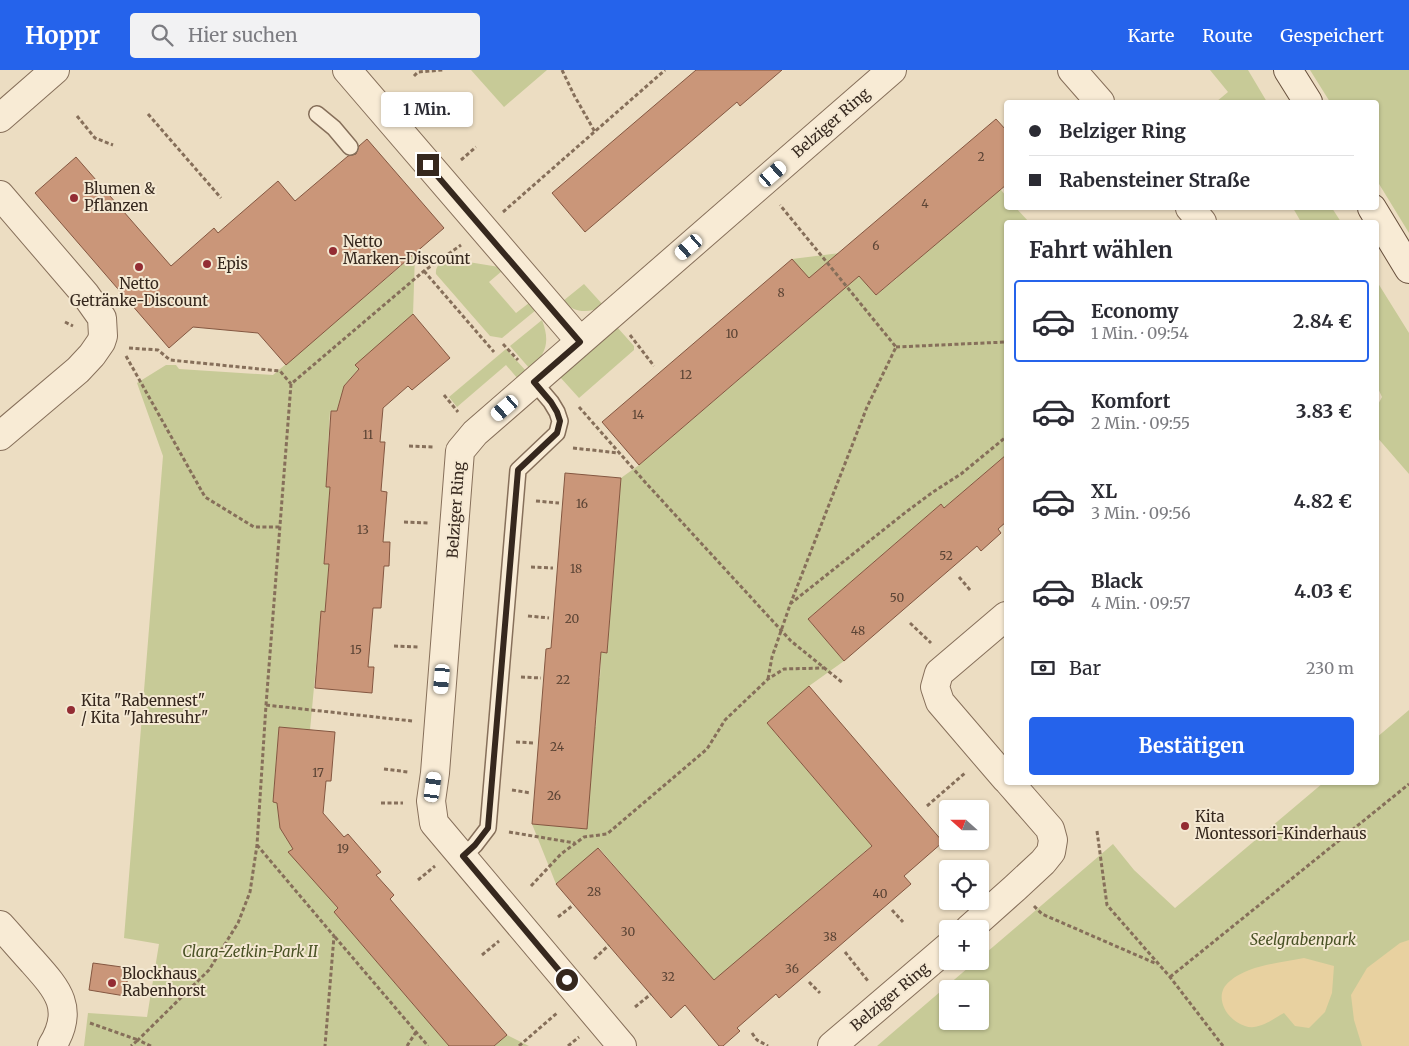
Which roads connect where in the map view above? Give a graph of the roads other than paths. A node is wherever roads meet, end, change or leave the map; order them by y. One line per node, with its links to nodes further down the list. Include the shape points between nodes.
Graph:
1 (55, 70): 9 (street)
2 (347, 70): 16 (street)
3 (892, 70): 16 (street, Belziger Ring)
4 (1072, 70): 6 (street)
5 (1288, 70): 7 (street)
6 (1098, 100)
7 (1307, 100)
8 (317, 114): 10 (lane)
9 (0, 118)
10 (350, 147)
11 (0, 195): 18 (street, via 85,294 103,324 101,342 92,355)
12 (1192, 210): 14 (street)
13 (1373, 210): 15 (street)
14 (1200, 220)
15 (1409, 269)
16 (580, 342): 17 (street, Belziger Ring)
17 (534, 382): 22 (lane, via 551,402 560,421 557,433 518,470 488,828); 22 (street, Belziger Ring, via 475,433 460,452 431,801 434,823)
18 (0, 436)
19 (1004, 618): 20 (street, via 940,673 935,687 940,702)
20 (1004, 777)
21 (1012, 785): 23 (street, via 1050,830 1053,840 1051,852)
22 (463, 856): 27 (street, Belziger Ring)
23 (979, 920)
24 (0, 924): 26 (street, via 55,987 62,1004 63,1020)
25 (939, 955): 28 (street, Belziger Ring)
26 (52, 1046)
27 (622, 1046)
28 (832, 1046)

